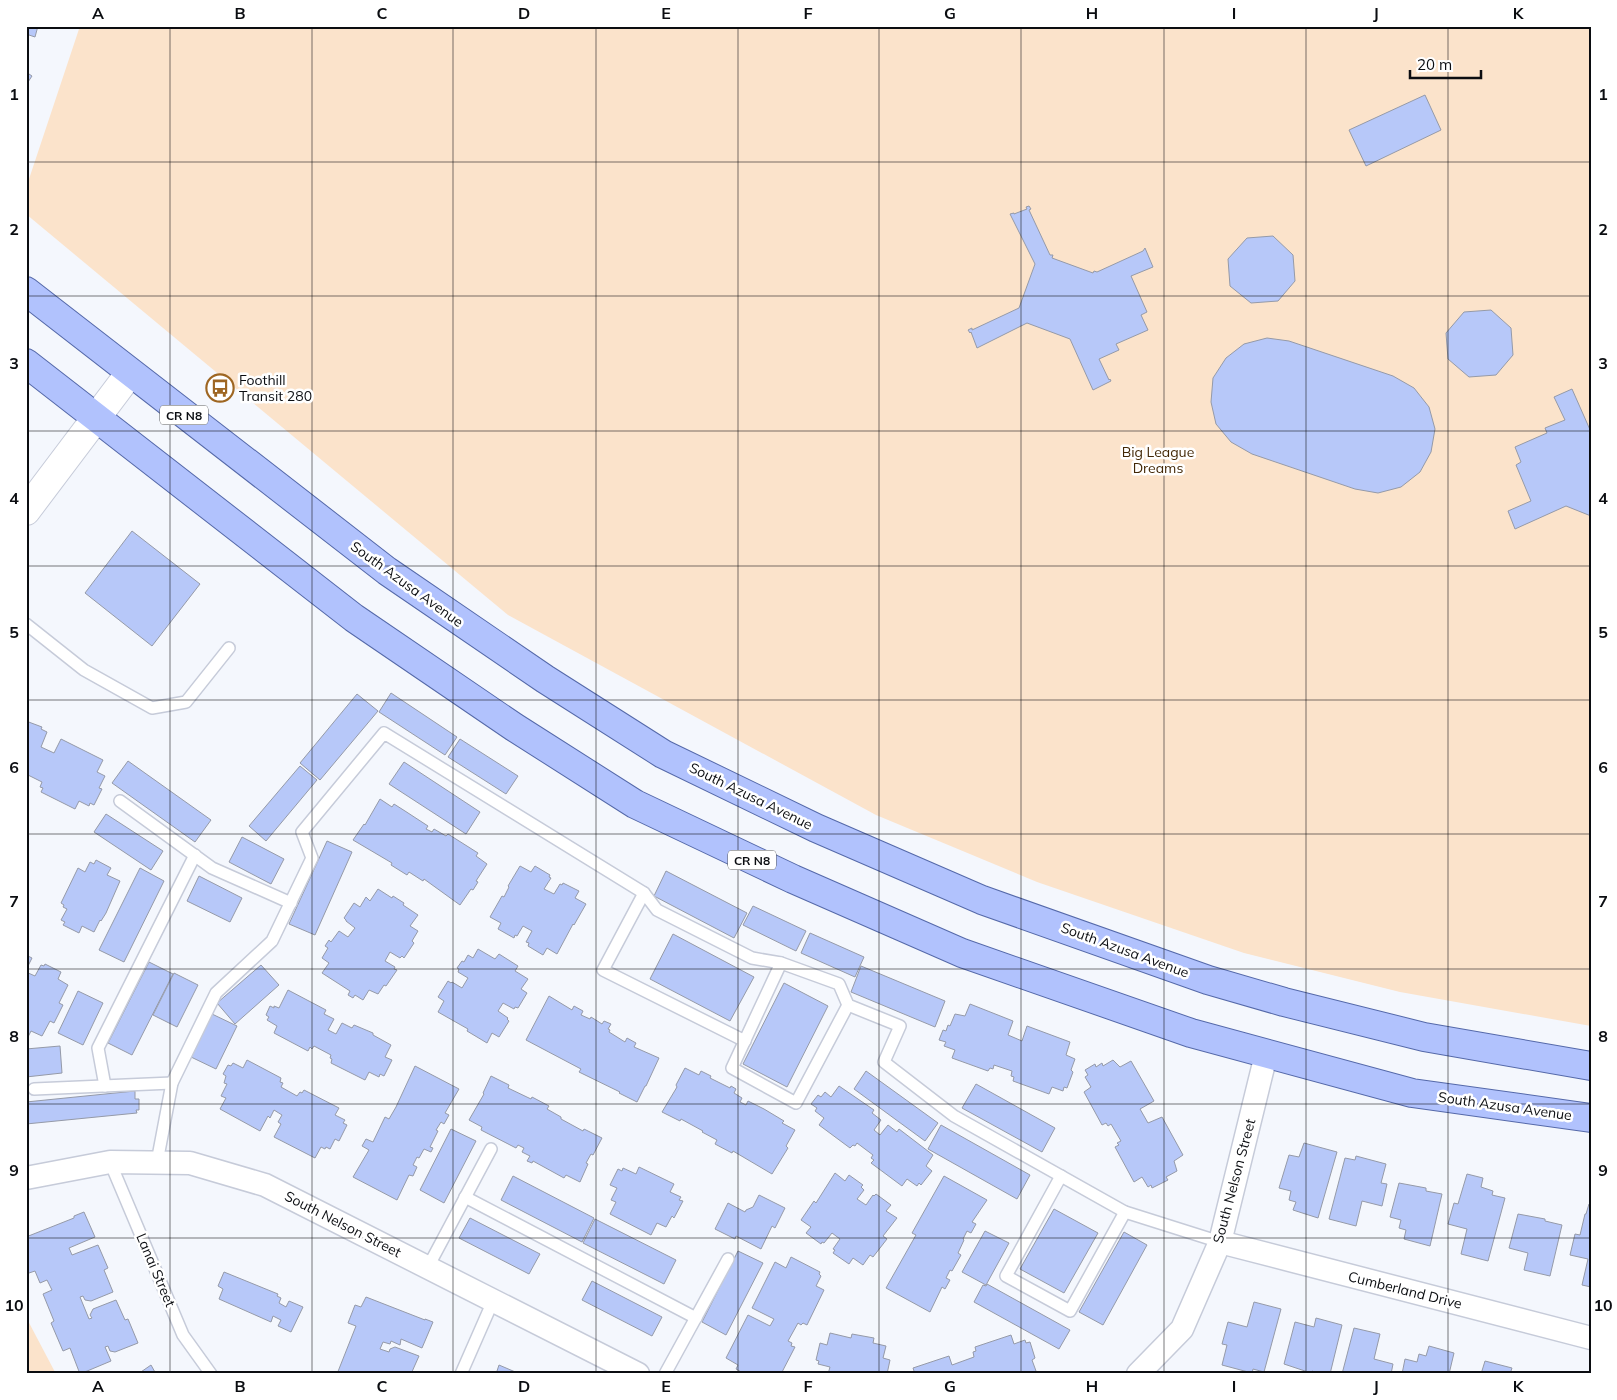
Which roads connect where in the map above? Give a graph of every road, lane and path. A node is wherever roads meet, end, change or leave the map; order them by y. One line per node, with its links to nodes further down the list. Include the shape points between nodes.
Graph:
1 (26, 291): 3 (main road, South Azusa Avenue / CR N8)
2 (26, 363): 4 (main road, South Azusa Avenue / CR N8)
3 (130, 373): 4 (street); 16 (main road, South Azusa Avenue / CR N8, via 387,572 545,680 663,754 816,828 982,900 1208,980 1424,1037)
4 (96, 418): 5 (street); 15 (main road, South Azusa Avenue / CR N8, via 354,618 514,727 635,804 793,880 962,953 1191,1034)
5 (26, 511)
6 (26, 624): 7 (lane, via 84,670 152,708 186,702)
7 (229, 648)
8 (120, 801): 9 (lane)
9 (195, 855): 11 (lane, via 212,868); 18 (lane, via 98,1048)
10 (644, 893): 11 (lane, via 384,733 302,832 312,858); 12 (lane, via 657,910 752,958); 14 (lane, via 603,970)
11 (290, 903): 17 (lane, via 272,941 216,993)
12 (781, 964): 13 (lane, via 839,984); 14 (lane)
13 (848, 1005): 14 (lane, via 796,1103 732,1068); 24 (lane, via 900,1026 884,1062 954,1116)
14 (745, 1041)
15 (1266, 1055): 20 (main road, South Azusa Avenue / CR N8, via 1412,1093); 28 (street, South Nelson Street)
16 (1591, 1066)
17 (172, 1083): 18 (lane); 23 (lane)
18 (105, 1086): 19 (lane)
19 (34, 1089)
20 (1591, 1118)
21 (491, 1149): 26 (lane)
22 (110, 1162): 23 (street, South Nelson Street); 25 (street, South Nelson Street); 35 (lane, Lanai Street, via 183,1335)
23 (158, 1162): 30 (street, South Nelson Street, via 190,1163 265,1185)
24 (1061, 1176): 27 (lane); 27 (lane, via 1006,1276 1070,1311)
25 (26, 1178)
26 (465, 1197): 30 (lane); 32 (lane)
27 (1125, 1212): 28 (lane)
28 (1220, 1242): 33 (street, Cumberland Drive); 34 (street, South Nelson Street, via 1182,1329)
29 (728, 1259): 32 (lane)
30 (428, 1267): 31 (street, South Nelson Street)
31 (493, 1301): 36 (lane); 37 (street, South Nelson Street)
32 (696, 1318): 38 (lane)
33 (1591, 1338)
34 (1143, 1372)
35 (211, 1374)
36 (461, 1374)
37 (638, 1374)
38 (665, 1374)

